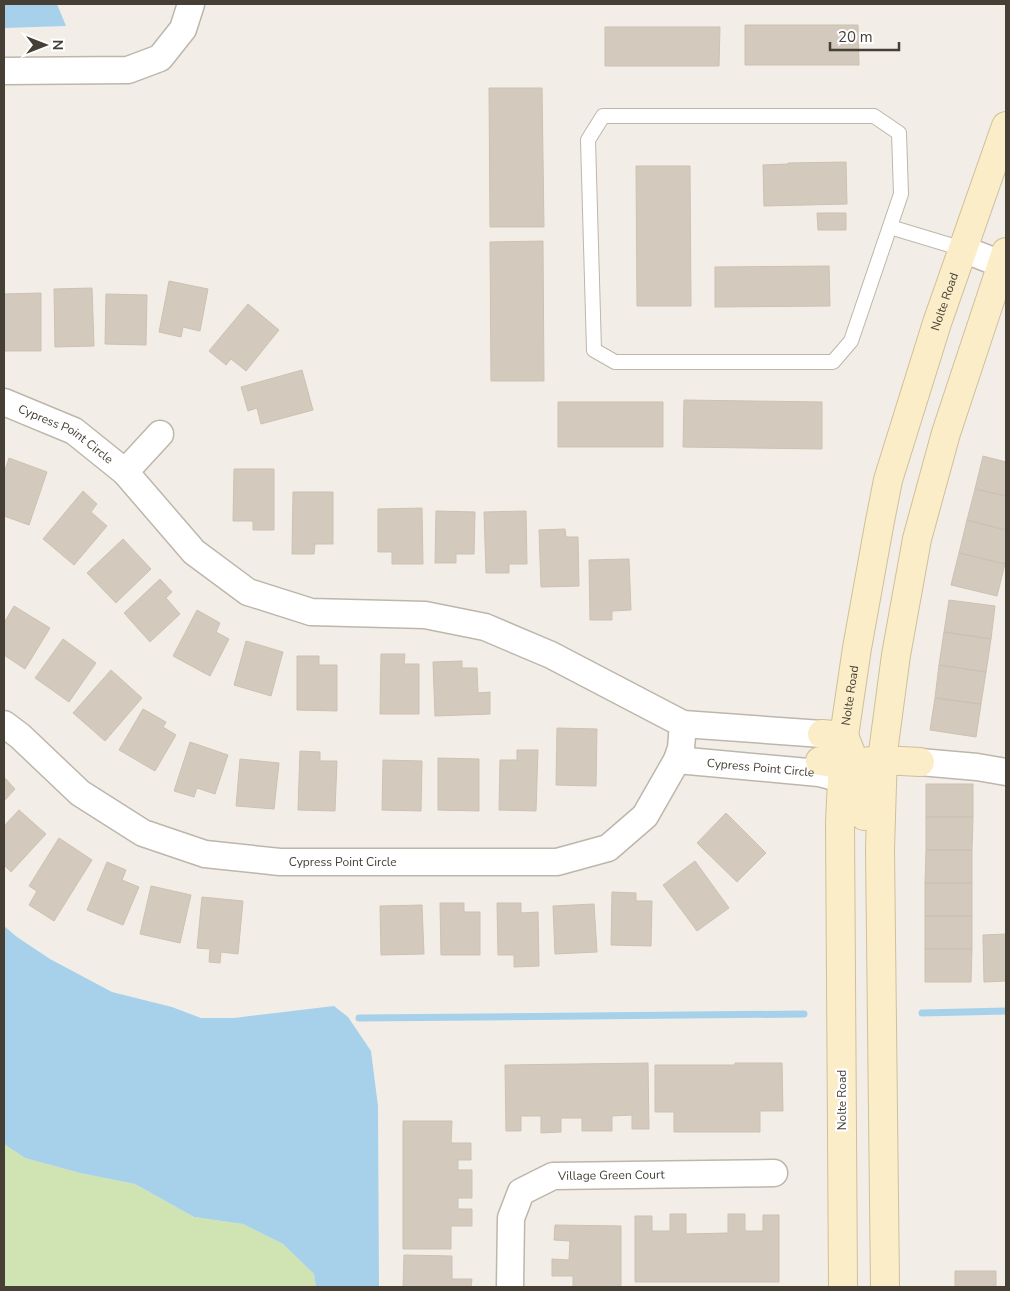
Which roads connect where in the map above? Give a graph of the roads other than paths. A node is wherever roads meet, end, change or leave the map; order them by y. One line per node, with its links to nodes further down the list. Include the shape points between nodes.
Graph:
1 (190, 4): 2 (street, via 183,30 160,58 128,70)
2 (4, 71)
3 (1006, 126): 5 (street, Nolte Road)
4 (890, 227): 4 (lane, via 901,194 899,133 874,116 603,116 588,140 594,350 615,362 833,362 851,341); 5 (lane)
5 (963, 248): 6 (street); 10 (street, Nolte Road, via 888,480)
6 (1005, 261): 11 (street, via 946,434 917,539)
7 (4, 402): 9 (street, Cypress Point Circle, via 74,432)
8 (160, 434): 9 (street, Cypress Point Circle)
9 (125, 472): 14 (street, Cypress Point Circle, via 194,552 248,592 311,612 426,615 485,627 551,655)
10 (872, 561): 13 (street, Nolte Road); 17 (street, via 881,588 864,710 865,737 870,754)
11 (887, 719): 16 (street, via 904,742); 17 (street)
12 (4, 724): 14 (street, Cypress Point Circle, via 80,793 143,833 205,854 280,862 556,862 608,848 645,816)
13 (833, 735): 14 (street, Cypress Point Circle); 18 (street)
14 (680, 744): 18 (street, Cypress Point Circle)
15 (1006, 755): 16 (street)
16 (921, 756): 17 (street); 19 (street)
17 (882, 760): 18 (street); 20 (street)
18 (840, 767): 20 (street, via 864,785 864,927); 23 (street, Nolte Road)
19 (1006, 772)
20 (881, 952): 24 (street)
21 (774, 1173): 22 (street, Village Green Court, via 553,1176 521,1192 511,1218)
22 (510, 1287)
23 (843, 1287)
24 (885, 1287)

